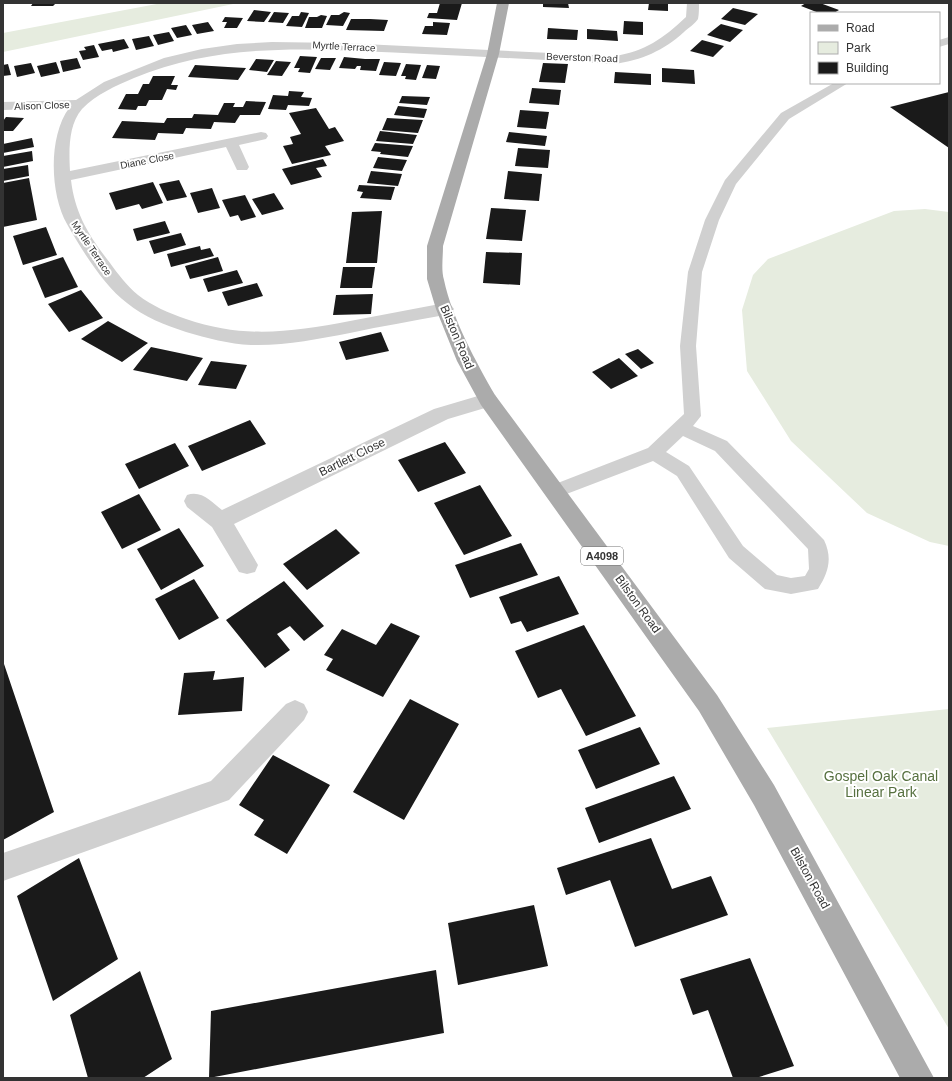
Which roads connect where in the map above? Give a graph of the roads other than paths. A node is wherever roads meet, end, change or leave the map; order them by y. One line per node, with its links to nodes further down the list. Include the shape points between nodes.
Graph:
1 (502, 3): 3 (main road, Bilston Road / A4098)
2 (693, 3): 3 (street, Beverston Road, via 692,18 662,44 644,55 614,60)
3 (493, 54): 5 (street, Myrtle Terrace, via 303,44 232,49 197,54 136,72 92,94); 11 (main road, Bilston Road / A4098, via 435,246 435,279)
4 (840, 84): 13 (lane, via 785,116 730,183 712,220 695,272 688,346 693,416)
5 (81, 104): 6 (street, Alison Close); 10 (street, Myrtle Terrace, via 72,114 64,134)
6 (3, 106)
7 (261, 136): 8 (street, Diane Close)
8 (232, 144): 9 (street); 10 (street, Diane Close)
9 (242, 167)
10 (62, 177): 11 (street, Myrtle Terrace, via 70,214 104,268 130,298 185,326 249,340 284,339)
11 (444, 309): 12 (main road, Bilston Road / A4098, via 466,361)
12 (488, 400): 15 (main road, Bilston Road / A4098, via 514,439); 17 (street, Bartlett Close, via 441,414)
13 (681, 428): 14 (lane); 14 (lane, via 721,446 817,546 819,570 811,583 791,586 772,583 736,552 682,471)
14 (654, 453): 15 (lane)
15 (556, 491): 21 (main road, Bilston Road / A4098, via 708,703 764,795)
16 (195, 501): 17 (street)
17 (220, 521): 18 (street)
18 (247, 566)
19 (295, 712): 20 (street, via 220,791)
20 (3, 867)
21 (918, 1078)

